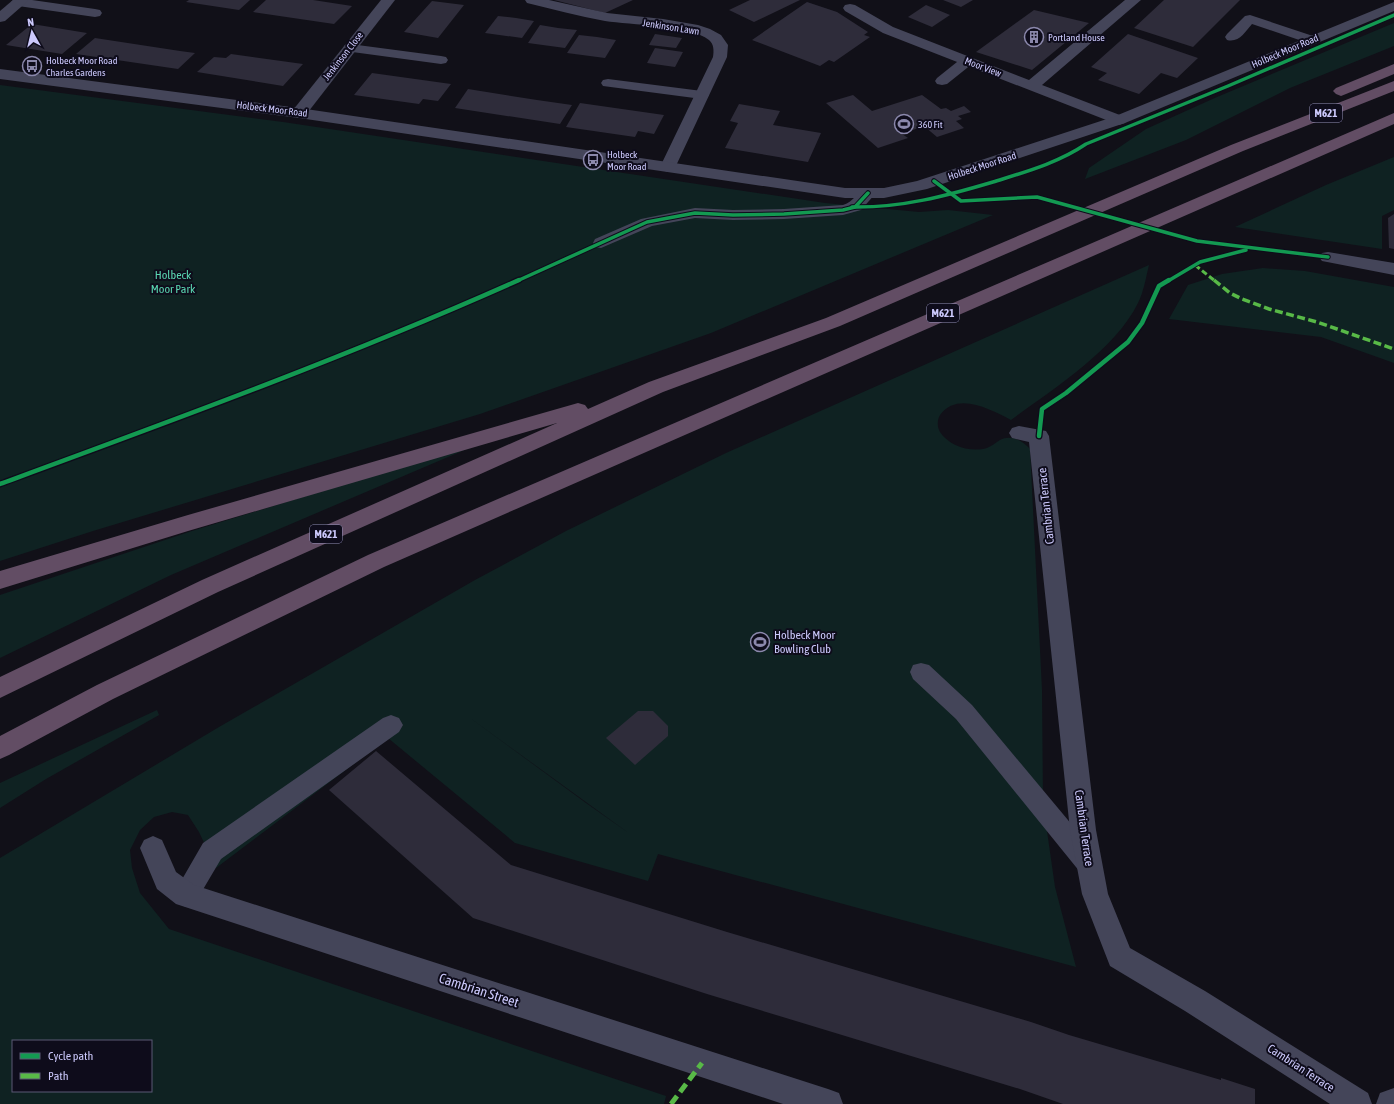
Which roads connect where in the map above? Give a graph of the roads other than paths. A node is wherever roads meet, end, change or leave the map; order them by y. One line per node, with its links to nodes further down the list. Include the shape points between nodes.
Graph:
1 (388, 0): 11 (street, Jenkinson Close)
2 (532, 0): 20 (street, Jenkinson Lawn, via 608,17 690,28 712,36 722,48)
3 (1134, 0): 18 (street)
4 (20, 1): 7 (lane); 8 (street)
5 (1394, 6): 10 (street, Holbeck Moor Road)
6 (850, 8): 13 (street, Moor View, via 888,30)
7 (95, 13)
8 (0, 18)
9 (1232, 37): 10 (lane, via 1250,19)
10 (1311, 40): 23 (street, Holbeck Moor Road)
11 (350, 48): 12 (lane); 21 (street, Jenkinson Close)
12 (441, 60)
13 (967, 61): 16 (lane); 18 (street, Moor View)
14 (1394, 68): 25 (highway, via 1322,100)
15 (0, 74): 21 (street, Holbeck Moor Road)
16 (942, 81)
17 (608, 83): 20 (lane)
18 (1031, 86): 23 (street, Moor View)
19 (1394, 86): 25 (highway, M621)
20 (702, 95): 26 (street, Jenkinson Lawn)
21 (299, 113): 26 (street, Holbeck Moor Road)
22 (1394, 118): 27 (highway)
23 (1119, 120): 28 (street, Holbeck Moor Road, via 922,185 884,193)
24 (1394, 129): 27 (highway, M621)
25 (1258, 140): 32 (highway, M621, via 833,322)
26 (668, 167): 28 (street, Holbeck Moor Road, via 845,193)
27 (1279, 168): 38 (highway, M621, via 376,561 105,692)
28 (868, 193): 29 (lane, via 856,207 843,210 784,214 695,213 647,222)
29 (601, 243)
30 (1328, 257): 31 (street)
31 (1394, 269)
32 (656, 387): 34 (highway, via 196,520); 36 (highway, M621, via 210,586)
33 (1019, 433): 40 (street, Cambrian Terrace, via 1039,436 1082,830)
34 (0, 580)
35 (921, 672): 40 (lane, via 964,712)
36 (0, 688)
37 (391, 725): 41 (lane, via 212,851)
38 (0, 748)
39 (153, 848): 41 (street, Cambrian Street, via 166,880)
40 (1089, 864): 43 (street, Cambrian Terrace, via 1095,894 1120,957 1195,1001)
41 (186, 895): 42 (street, Cambrian Street)
42 (828, 1104)
43 (1357, 1104)

